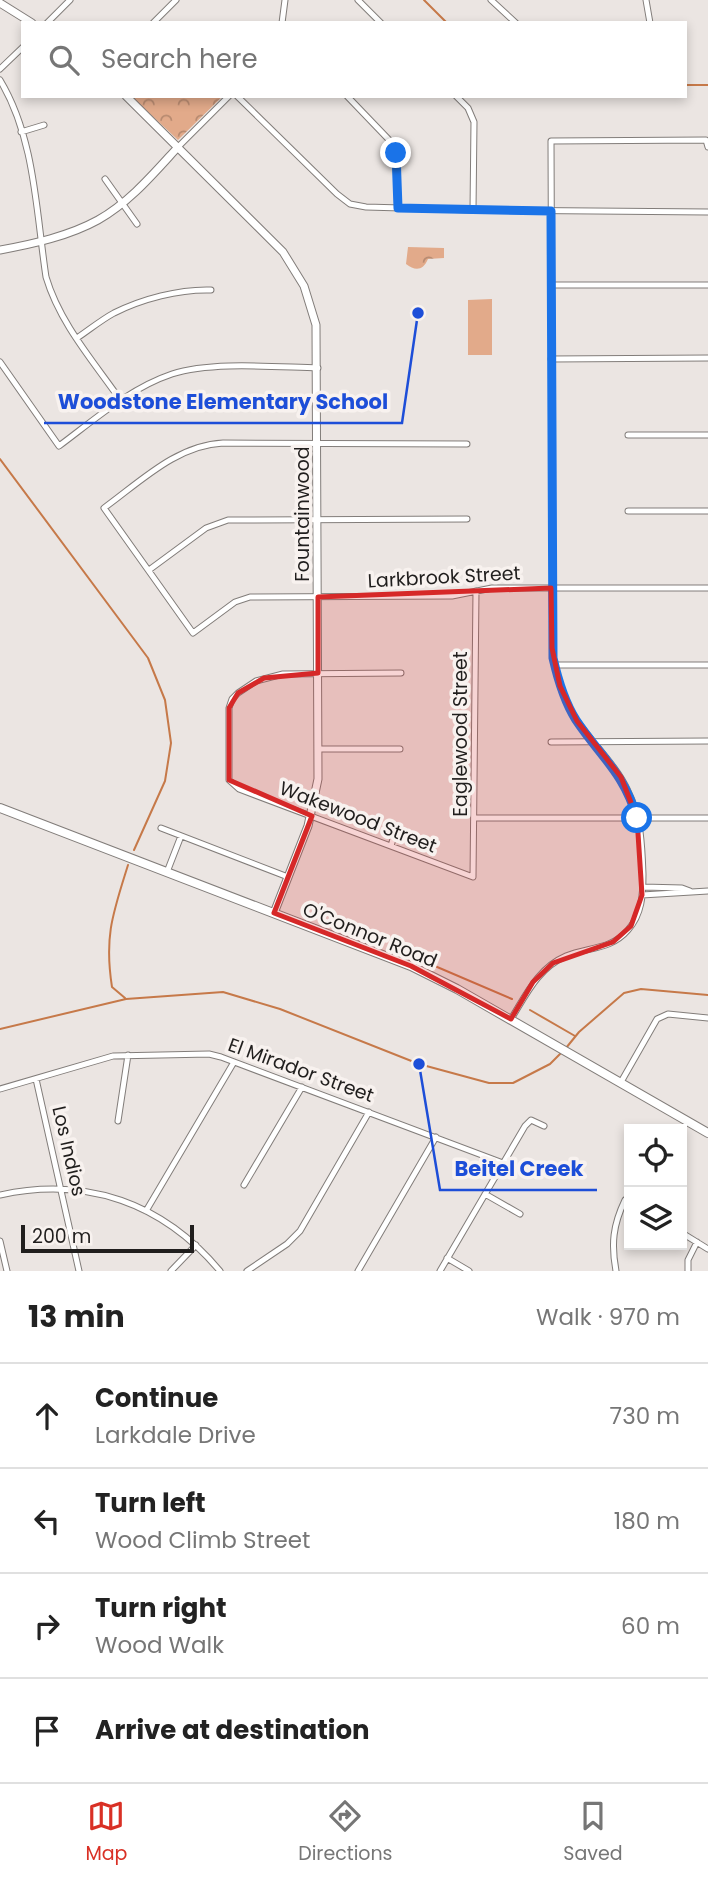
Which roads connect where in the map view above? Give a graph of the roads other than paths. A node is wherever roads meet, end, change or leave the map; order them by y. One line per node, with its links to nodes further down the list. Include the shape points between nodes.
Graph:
1 (70, 0): 9 (street)
2 (176, 0): 10 (street)
3 (285, 0): 11 (street)
4 (358, 0): 12 (street)
5 (491, 0): 13 (street)
6 (646, 0): 14 (street)
7 (0, 3): 8 (street)
8 (30, 21)
9 (49, 21)
10 (155, 21)
11 (282, 21)
12 (379, 21)
13 (514, 21)
14 (650, 21)
15 (21, 49): 16 (street)
16 (0, 69)
17 (0, 80): 24 (street)
18 (128, 98): 26 (street, Fountainwood)
19 (227, 98): 26 (street)
20 (239, 98): 29 (street, via 343,200 366,207)
21 (349, 98): 29 (street, via 394,145)
22 (458, 98): 30 (street, via 474,122)
23 (44, 125): 24 (street)
24 (22, 132): 34 (street)
25 (707, 144): 31 (street, via 551,141)
26 (178, 148): 28 (street); 43 (street, Fountainwood, via 295,268 314,317)
27 (105, 179): 28 (street)
28 (122, 203): 33 (street); 34 (street, via 97,221)
29 (398, 208): 30 (street)
30 (473, 210): 31 (street)
31 (551, 211): 32 (street); 36 (street)
32 (708, 212)
33 (138, 224)
34 (41, 241): 35 (street); 39 (street, via 50,293)
35 (0, 250)
36 (552, 285): 37 (street); 41 (street)
37 (708, 285)
38 (211, 290): 39 (street, via 188,290 128,307)
39 (77, 338): 44 (street)
40 (708, 358): 41 (street)
41 (551, 359): 54 (street)
42 (0, 362): 44 (street, via 59,446)
43 (318, 368): 44 (street, via 192,369 146,385); 47 (street, Fountainwood)
44 (121, 401)
45 (628, 435): 46 (street)
46 (708, 435)
47 (318, 443): 48 (street); 52 (street, Fountainwood); 53 (street, via 201,445 177,455 104,508)
48 (467, 444)
49 (628, 511): 50 (street)
50 (708, 512)
51 (467, 519): 52 (street)
52 (318, 520): 53 (street, via 219,522); 57 (street, Fountainwood)
53 (149, 570): 57 (street, Larkbrook Street, via 193,633 242,598)
54 (551, 588): 55 (street, Larkbrook Street); 56 (street, Larkbrook Street); 58 (street)
55 (708, 588)
56 (476, 591): 57 (street, Larkbrook Street, via 452,596); 69 (street, Eaglewood Street)
57 (318, 597): 60 (street, Fountainwood)
58 (555, 665): 59 (street); 62 (street, via 570,708)
59 (708, 665)
60 (318, 673): 61 (street); 65 (street, Fountainwood); 68 (street, Wakewood Street, via 264,678 248,685 229,708 228,775 232,783)
61 (401, 673)
62 (593, 741): 63 (street); 64 (street); 70 (street, via 621,777)
63 (708, 741)
64 (551, 742)
65 (319, 749): 66 (street); 68 (street, Fountainwood)
66 (400, 749)
67 (0, 808): 76 (main road, O'Connor Road)
68 (311, 816): 75 (street, Wakewood Street); 77 (street, Fountainwood)
69 (475, 818): 70 (street); 78 (street, Eaglewood Street)
70 (637, 818): 71 (street); 79 (street)
71 (708, 818)
72 (162, 828): 74 (street)
73 (395, 832): 75 (street)
74 (181, 836): 76 (street); 77 (street)
75 (391, 846): 78 (street, Wakewood Street)
76 (167, 872): 83 (main road, O'Connor Road)
77 (288, 877): 83 (street, Fountainwood)
78 (474, 877)
79 (643, 887): 80 (street); 82 (street)
80 (690, 891): 81 (street); 82 (street)
81 (708, 891)
82 (642, 895): 85 (street, via 638,915 623,935 596,950 553,963 533,982)
83 (274, 913): 85 (main road, O'Connor Road, via 411,966)
84 (708, 1018): 89 (street, via 668,1014 657,1019)
85 (511, 1019): 89 (main road, O'Connor Road)
86 (128, 1055): 87 (street, El Mirador Street, via 209,1054); 88 (street, El Mirador Street); 93 (street)
87 (234, 1062): 90 (street, El Mirador Street); 103 (street)
88 (36, 1079): 91 (street, El Mirador Street); 99 (street, Los Indios)
89 (621, 1082): 95 (main road, O'Connor Road)
90 (302, 1087): 92 (street, El Mirador Street); 98 (street)
91 (0, 1089)
92 (369, 1112): 96 (street, El Mirador Street); 115 (street, via 300,1231)
93 (118, 1121)
94 (544, 1126): 97 (street, via 528,1122)
95 (708, 1133)
96 (436, 1137): 97 (street, El Mirador Street); 116 (street)
97 (503, 1163): 100 (street)
98 (244, 1185)
99 (61, 1189): 101 (street); 103 (street, via 114,1197); 112 (street, Los Indios)
100 (485, 1194): 104 (street); 110 (street)
101 (0, 1195)
102 (624, 1208): 119 (street, via 612,1237)
103 (146, 1211): 108 (street)
104 (520, 1214)
105 (687, 1236): 107 (street)
106 (0, 1241): 111 (street)
107 (697, 1242): 109 (street); 120 (street, via 688,1259)
108 (195, 1245): 113 (street); 114 (street)
109 (708, 1249)
110 (447, 1258): 117 (street); 118 (street)
111 (7, 1271)
112 (79, 1271)
113 (171, 1271)
114 (220, 1271)
115 (247, 1271)
116 (358, 1271)
117 (440, 1271)
118 (469, 1271)
119 (616, 1271)
120 (688, 1271)

